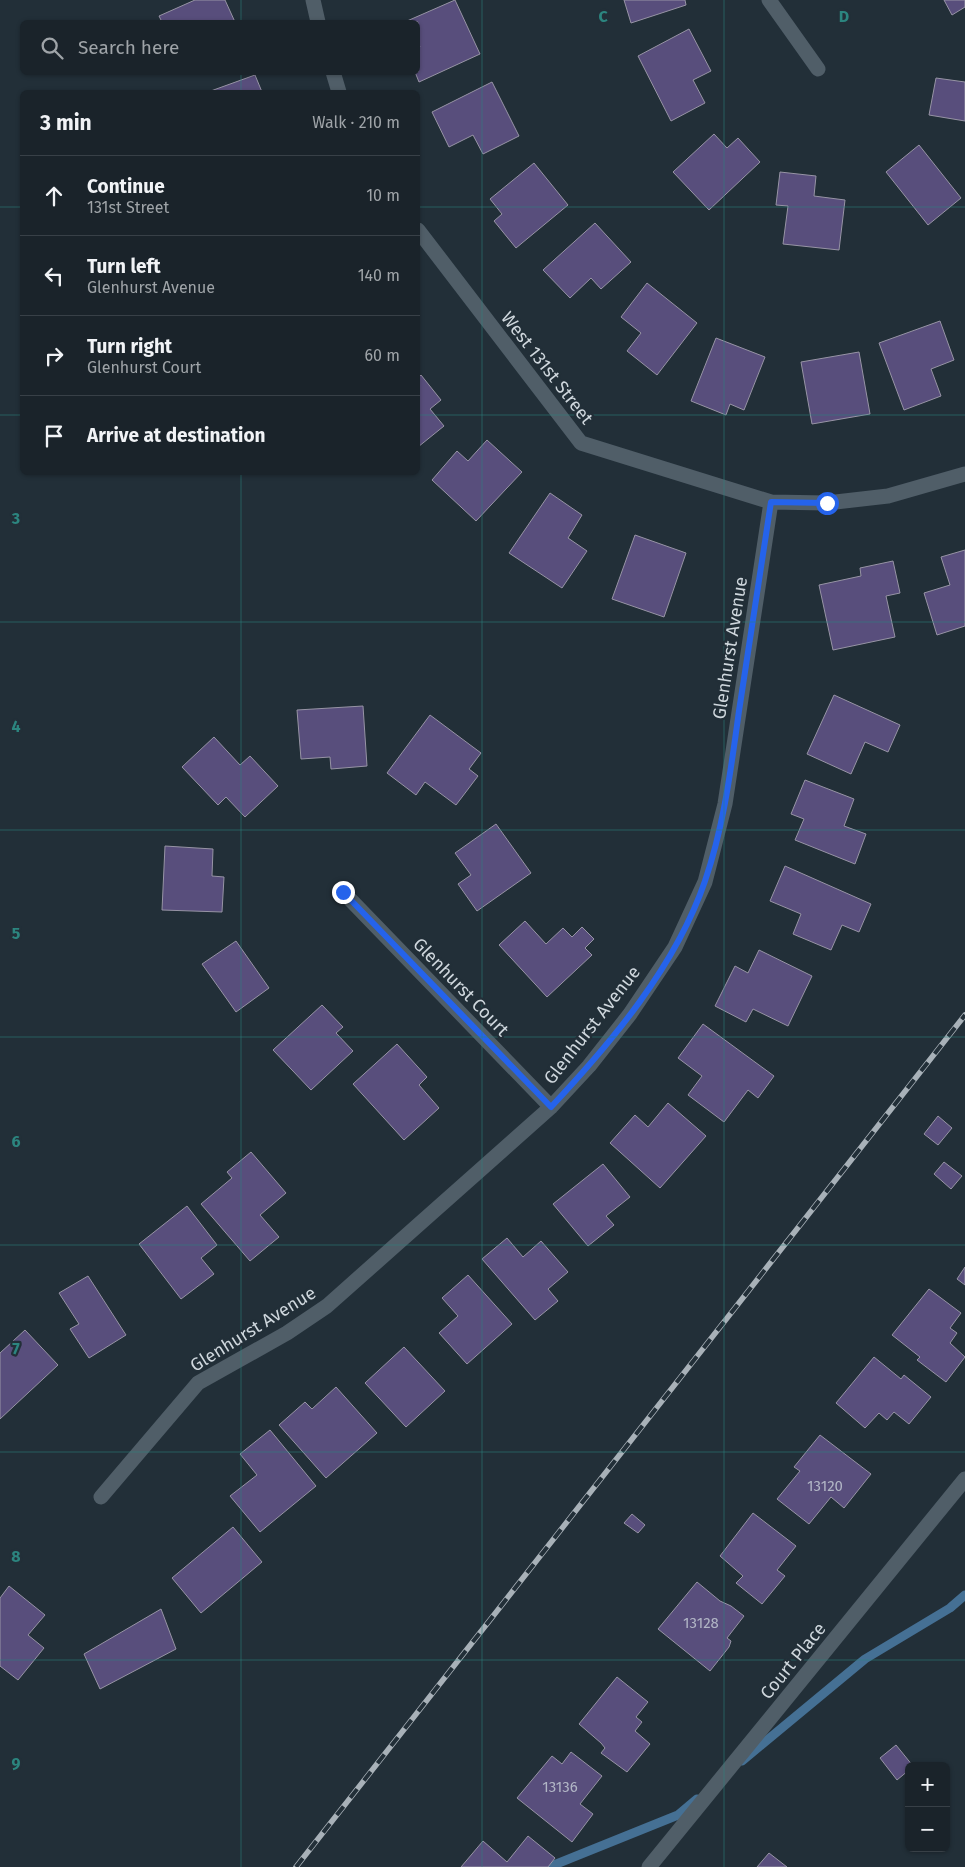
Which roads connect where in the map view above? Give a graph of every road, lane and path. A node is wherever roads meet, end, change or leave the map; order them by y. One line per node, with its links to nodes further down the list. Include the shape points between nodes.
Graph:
1 (313, 0): 3 (street)
2 (769, 0): 4 (street)
3 (318, 20)
4 (818, 69)
5 (334, 75): 6 (street)
6 (338, 90)
7 (420, 233): 9 (street, West 131st Street, via 581,443)
8 (965, 474): 9 (street, West 131st Street, via 888,496 827,503)
9 (771, 502): 11 (street, Glenhurst Avenue, via 725,804 705,882 675,946 630,1014)
10 (343, 892): 11 (street, Glenhurst Court)
11 (551, 1107): 13 (street, Glenhurst Avenue, via 327,1306 287,1333 198,1383)
12 (965, 1479): 14 (street, Court Place)
13 (100, 1498)
14 (649, 1867)

